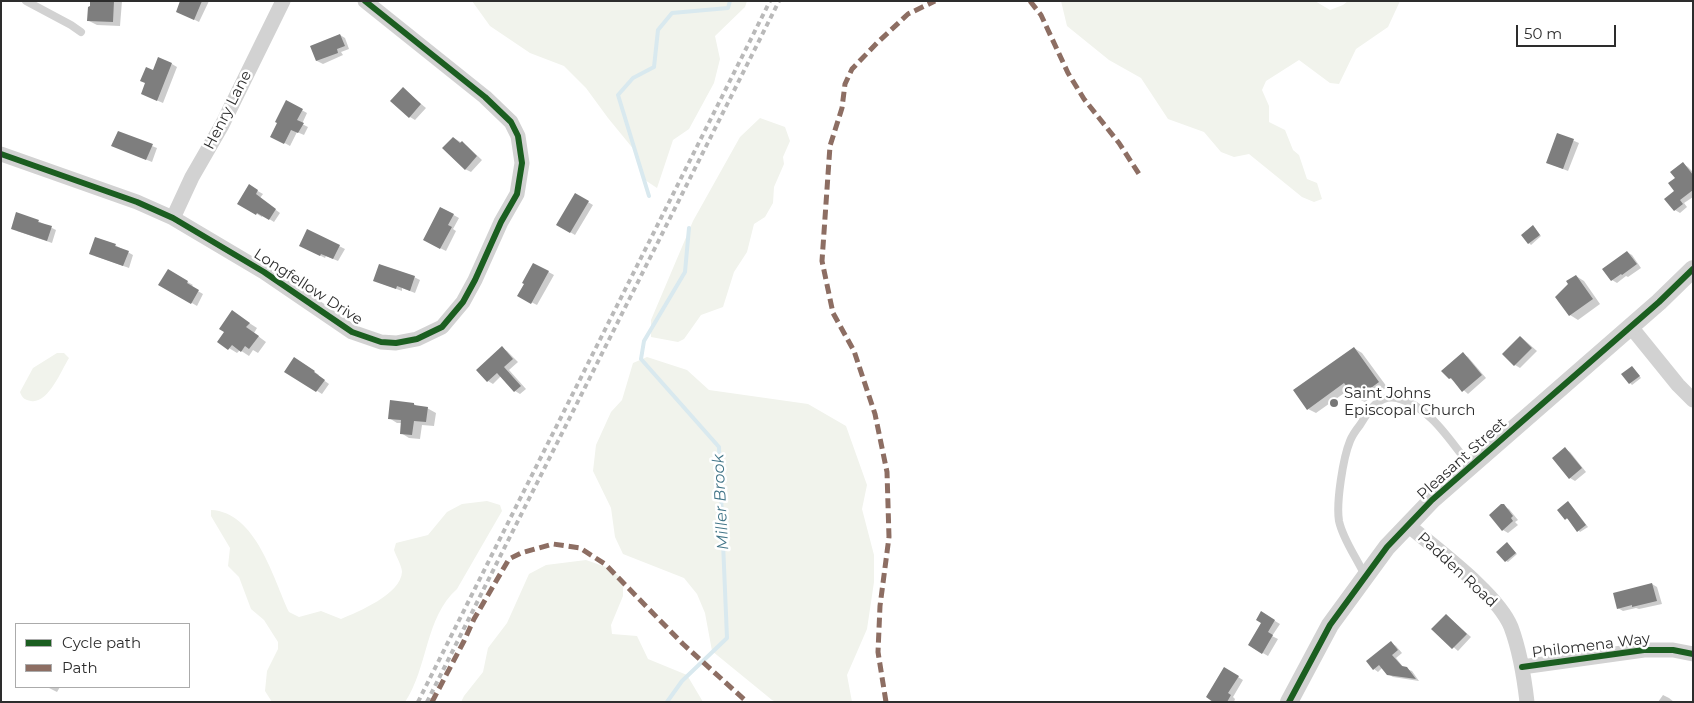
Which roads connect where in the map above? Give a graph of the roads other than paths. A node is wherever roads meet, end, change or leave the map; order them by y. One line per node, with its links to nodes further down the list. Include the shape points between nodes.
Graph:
1 (26, 1): 4 (lane)
2 (283, 1): 6 (street, Henry Lane)
3 (365, 1): 6 (street, Longfellow Drive, via 485,97 511,122 518,136 522,163 517,194 475,280 442,327 413,341 396,343 381,342 352,332 264,272)
4 (81, 32)
5 (1, 154): 6 (street, Longfellow Drive, via 137,202)
6 (172, 218)
7 (1693, 269): 8 (street, Pleasant Street)
8 (1631, 327): 9 (street); 10 (street, Pleasant Street)
9 (1693, 400)
10 (1471, 467): 11 (street, Pleasant Street); 12 (lane, via 1438,426 1415,406 1396,398 1386,398 1373,405 1350,441 1339,488 1339,521)
11 (1408, 525): 12 (street, Pleasant Street, via 1387,547); 14 (street, Padden Road, via 1496,603 1510,626)
12 (1366, 577): 15 (street, Pleasant Street, via 1330,625)
13 (1693, 654): 14 (street, Philomena Way, via 1644,650)
14 (1522, 667): 16 (street, Padden Road)
15 (1289, 702)
16 (1527, 702)

